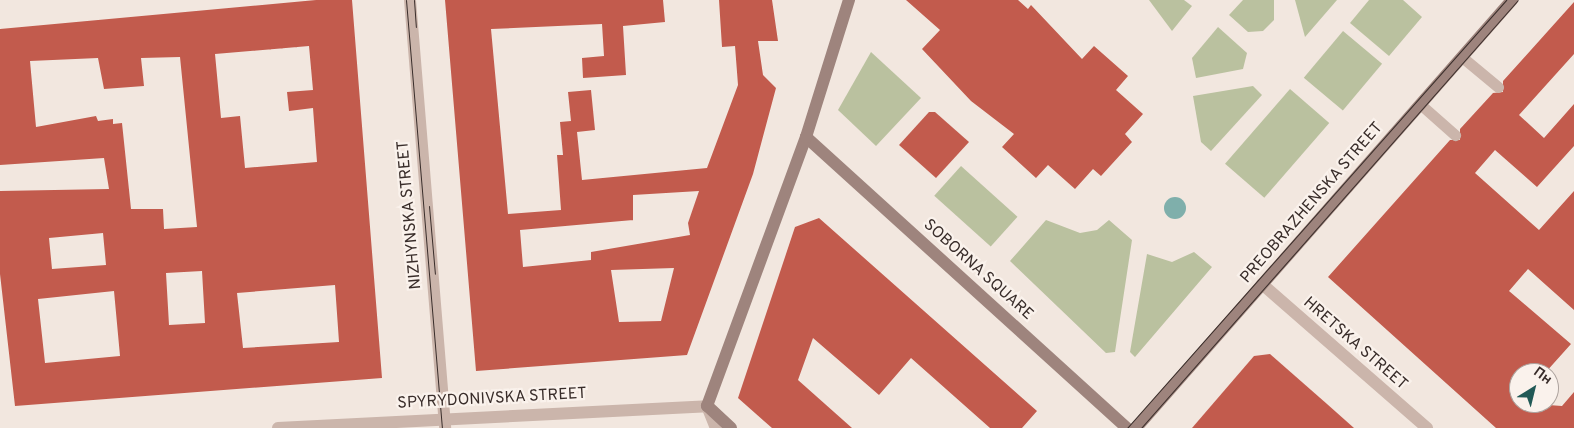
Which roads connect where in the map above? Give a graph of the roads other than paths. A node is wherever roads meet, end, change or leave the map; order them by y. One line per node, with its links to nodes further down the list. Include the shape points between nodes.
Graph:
1 (410, 0): 11 (street, NIZHYNSKA STREET)
2 (849, 0): 8 (street)
3 (1512, 0): 4 (street, PREOBRAZHENSKA STREET)
4 (1462, 57): 5 (lane); 6 (street, PREOBRAZHENSKA STREET)
5 (1498, 87)
6 (1420, 104): 7 (lane); 9 (street, PREOBRAZHENSKA STREET)
7 (1455, 135)
8 (806, 136): 10 (street); 15 (street, SOBORNA SQUARE)
9 (1262, 284): 16 (street, PREOBRAZHENSKA STREET); 17 (street, HRETSKA STREET)
10 (707, 406): 11 (street, SPYRYDONIVSKA STREET); 13 (street); 14 (street)
11 (444, 422): 12 (street, SPYRYDONIVSKA STREET)
12 (278, 428)
13 (716, 428)
14 (731, 428)
15 (1128, 428)
16 (1136, 428)
17 (1427, 428)

